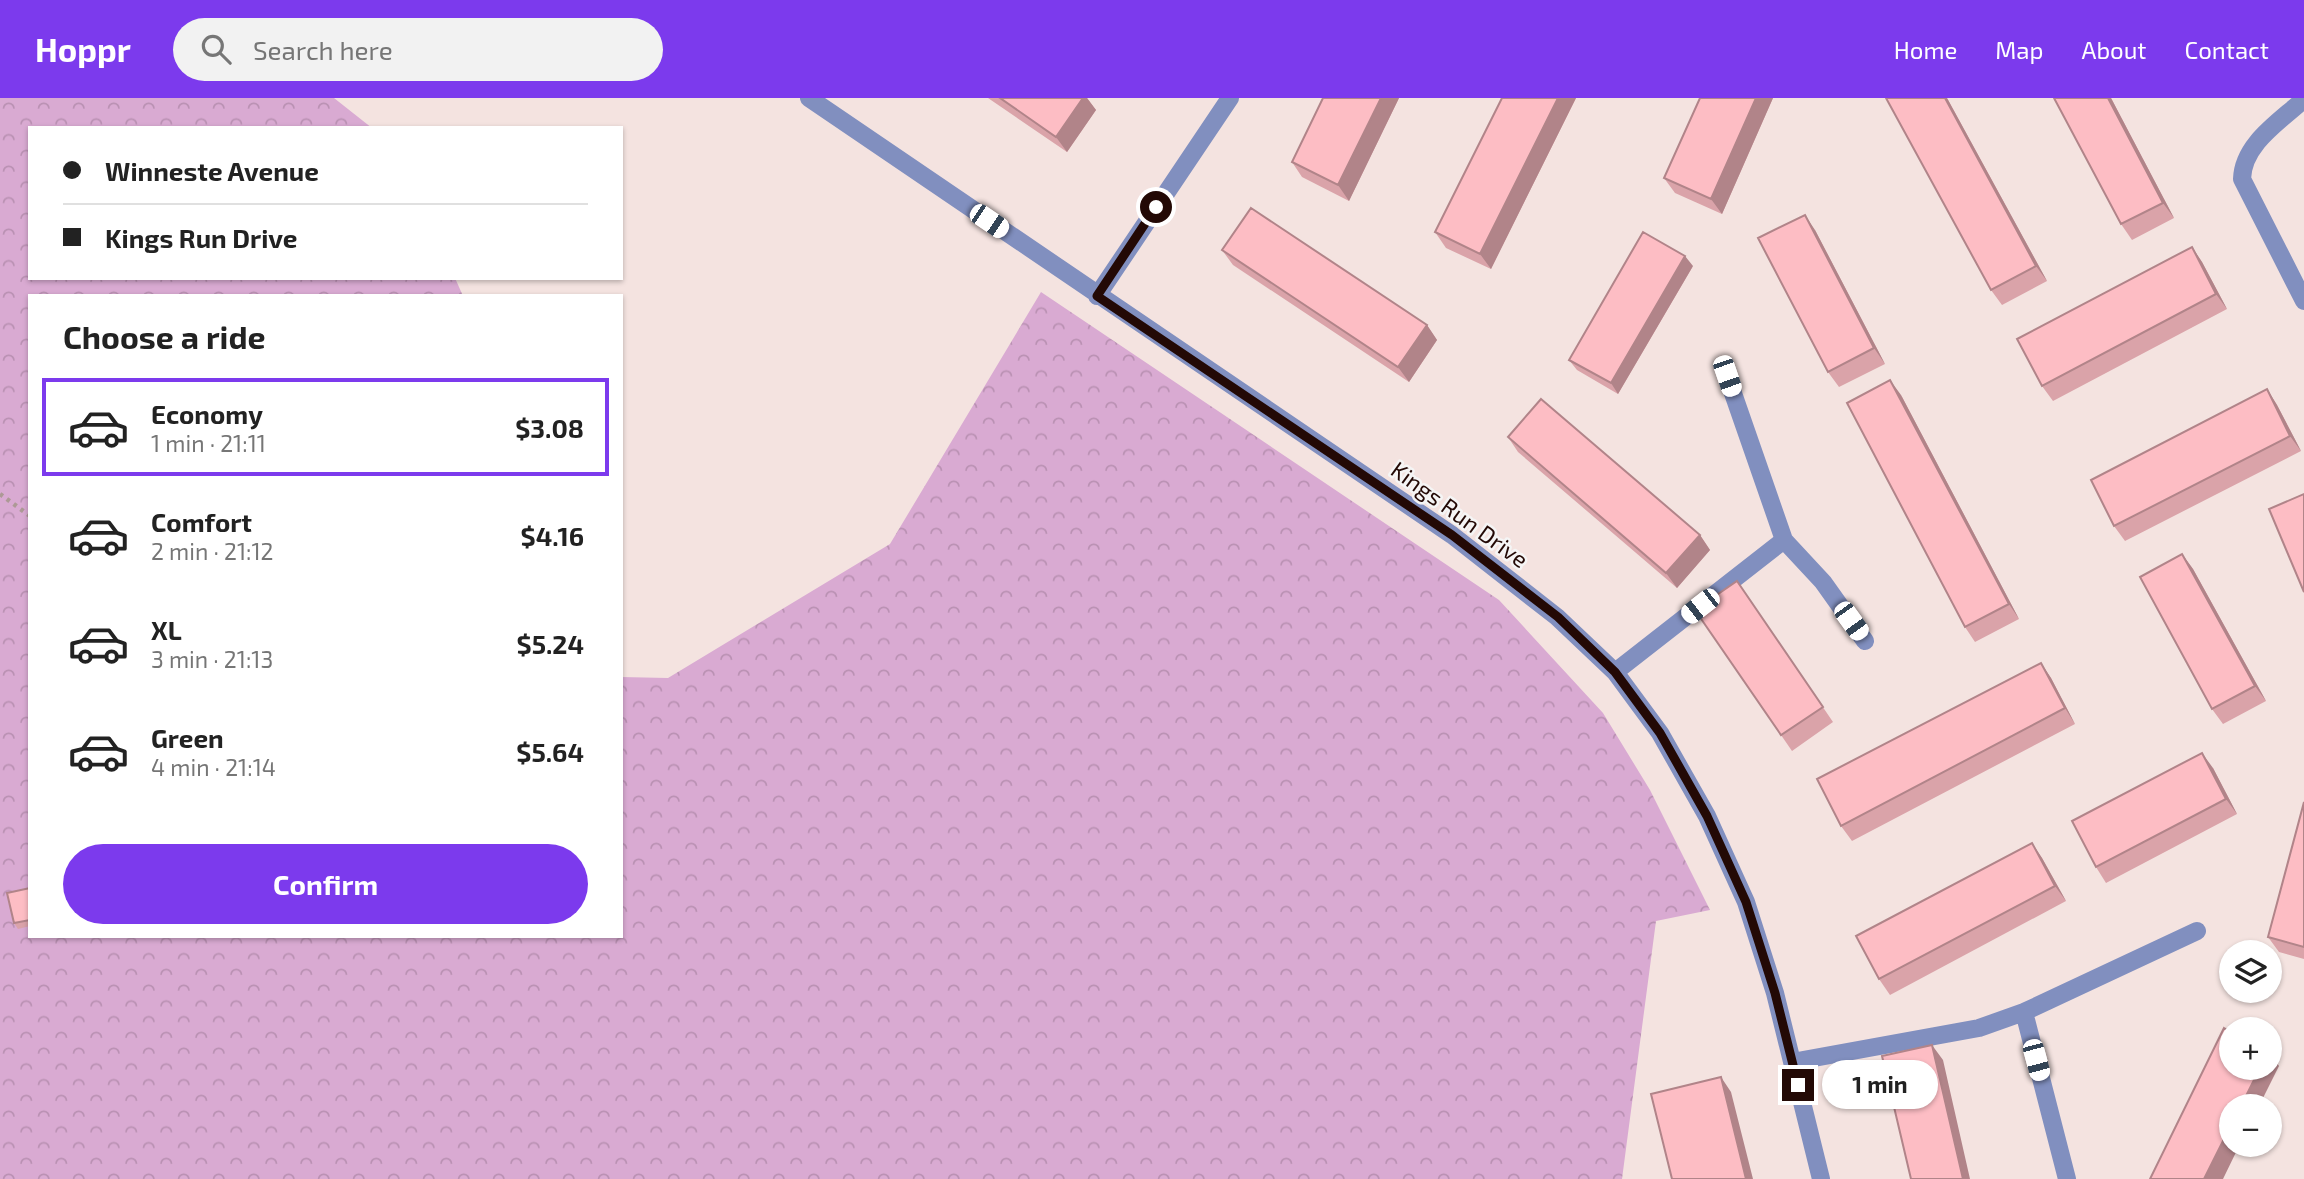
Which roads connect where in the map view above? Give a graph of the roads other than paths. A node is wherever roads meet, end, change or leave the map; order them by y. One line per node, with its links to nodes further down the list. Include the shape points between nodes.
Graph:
1 (809, 98): 4 (street, Kings Run Drive)
2 (1230, 98): 4 (street)
3 (2303, 100): 5 (street, via 2253,146 2242,167 2242,179)
4 (1097, 296): 9 (street, Kings Run Drive, via 1452,535 1558,617)
5 (2304, 301)
6 (1727, 376): 7 (street)
7 (1784, 540): 8 (street, via 1823,582); 9 (street)
8 (1865, 641)
9 (1615, 672): 12 (street, Kings Run Drive, via 1660,733 1707,816 1746,902)
10 (2197, 931): 11 (street)
11 (2024, 1013): 12 (street, via 1979,1028); 14 (street)
12 (1792, 1062): 13 (street, Kings Run Drive)
13 (1821, 1179)
14 (2067, 1179)

